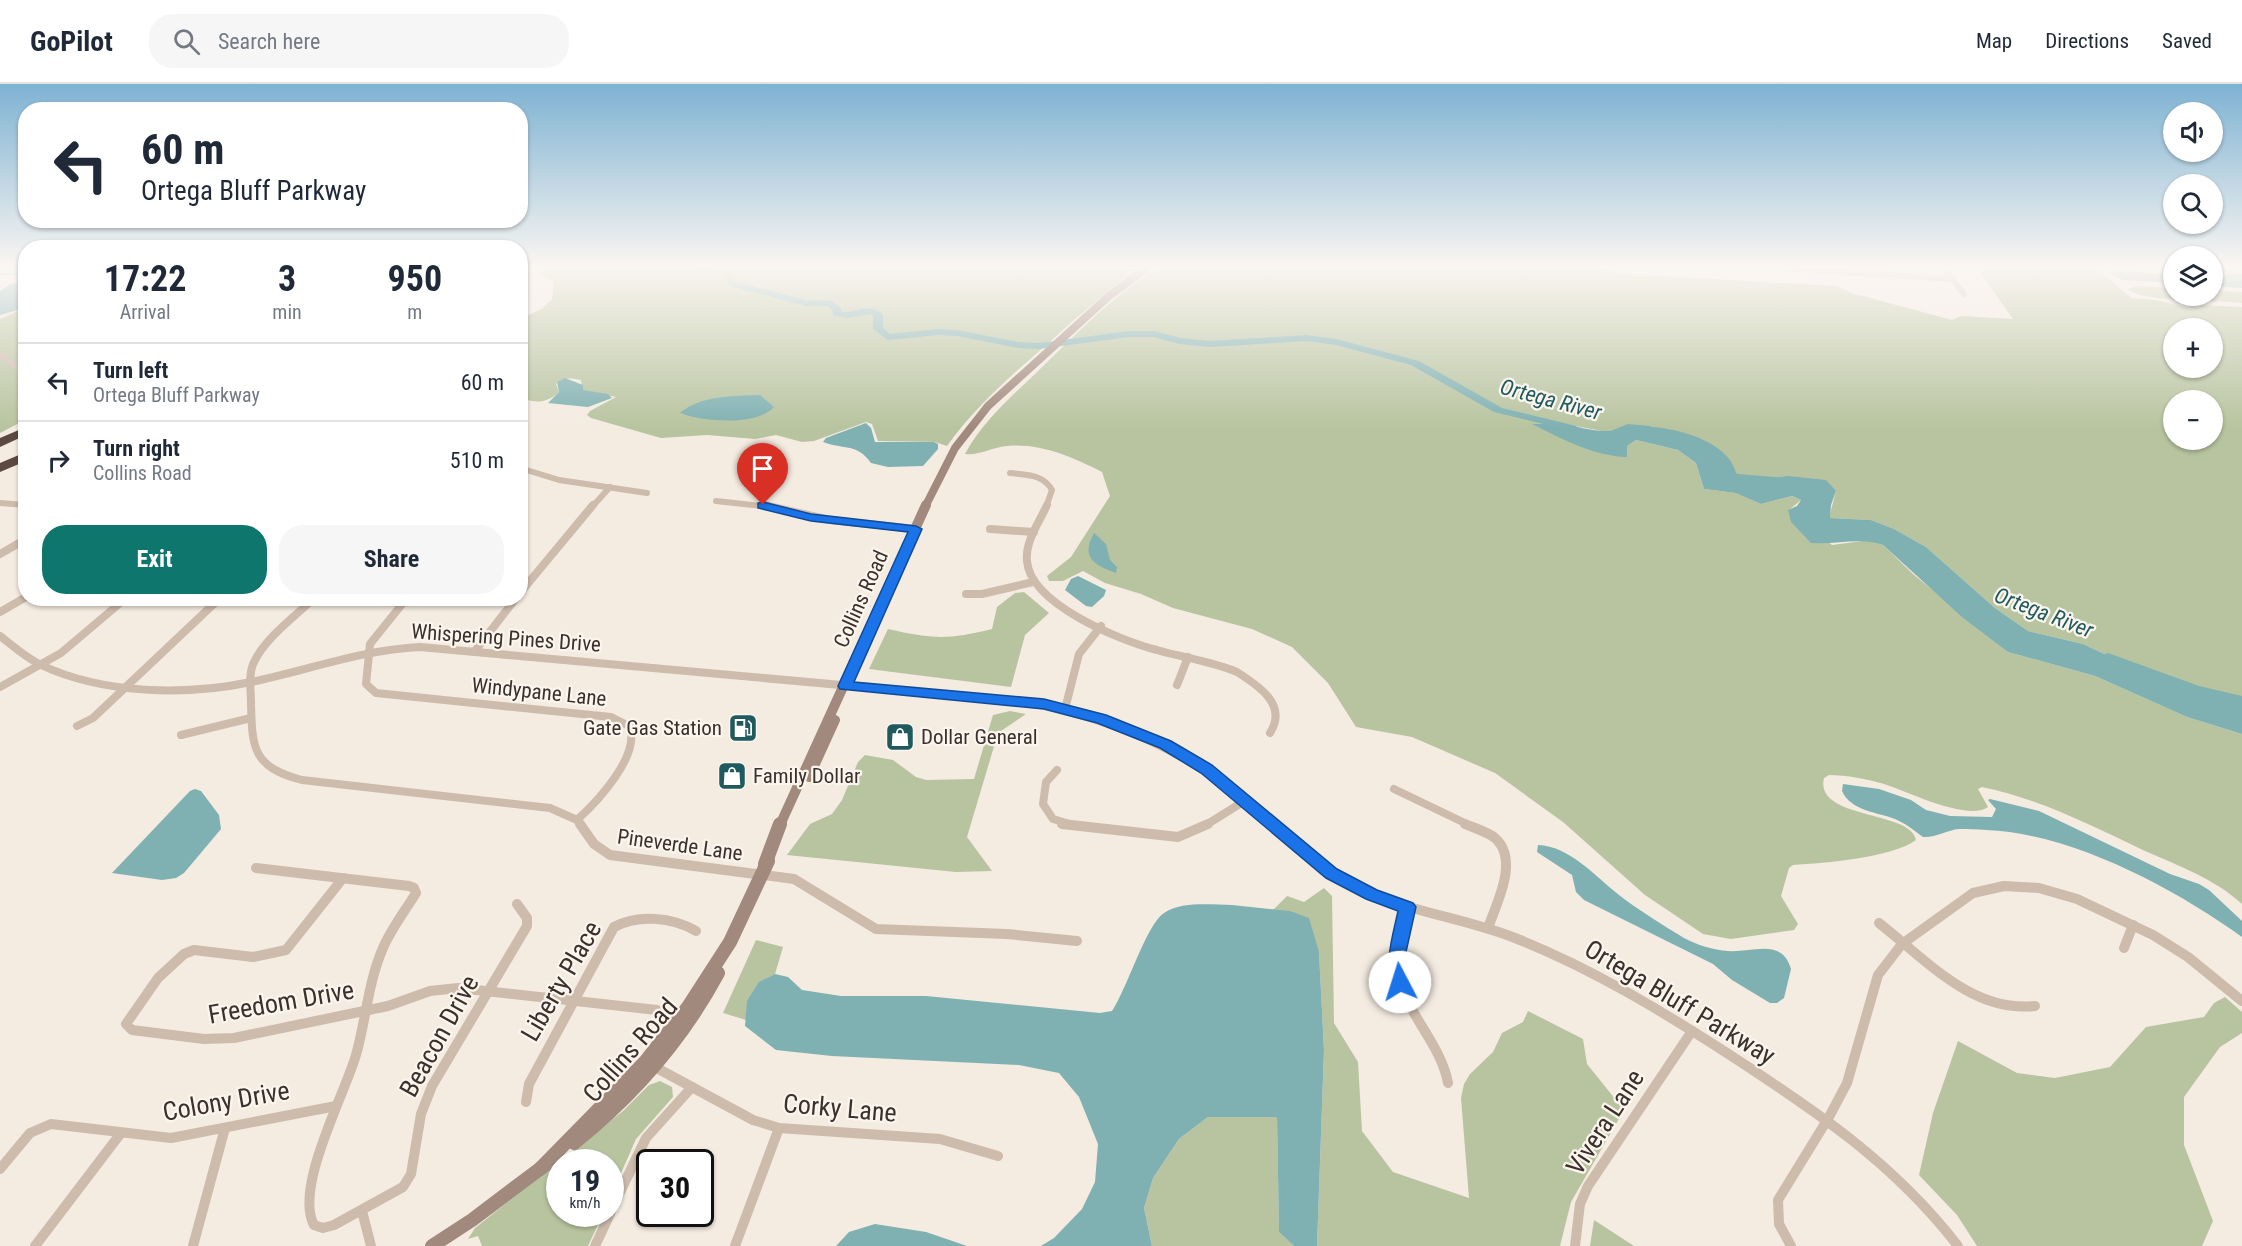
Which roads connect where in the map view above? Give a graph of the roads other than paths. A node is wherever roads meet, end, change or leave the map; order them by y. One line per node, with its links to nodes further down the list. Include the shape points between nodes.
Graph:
1 (1083, 319): 19 (street, Collins Road, via 971,425 937,481)
2 (0, 355): 3 (street)
3 (18, 368)
4 (18, 434): 6 (highway)
5 (18, 439): 7 (highway)
6 (0, 443)
7 (0, 448)
8 (18, 452): 9 (highway)
9 (0, 460)
10 (18, 460): 11 (highway)
11 (0, 468)
12 (528, 470): 14 (street, via 559,480)
13 (1010, 473): 21 (street, via 1040,478 1050,486 1051,495)
14 (610, 487): 15 (street); 25 (street)
15 (646, 493)
16 (716, 501): 19 (street, via 763,505 830,520)
17 (0, 503): 18 (street)
18 (18, 504)
19 (916, 529): 43 (street, Collins Road)
20 (990, 529): 21 (street)
21 (1034, 532): 24 (street, via 1027,552)
22 (18, 544): 23 (street)
23 (0, 554)
24 (1033, 582): 26 (street); 34 (street, via 1061,607)
25 (528, 583)
26 (966, 594)
27 (18, 602): 33 (street)
28 (117, 606): 39 (street, via 72,646)
29 (212, 606): 41 (street)
30 (306, 606): 40 (street, via 260,654 252,668)
31 (400, 606): 37 (street, via 372,638)
32 (510, 606): 36 (street)
33 (0, 612)
34 (1101, 626): 38 (street, via 1140,645); 45 (street, via 1079,654)
35 (0, 636): 39 (street, Whispering Pines Drive)
36 (475, 651): 37 (street, Whispering Pines Drive, via 420,647); 43 (street, Whispering Pines Drive)
37 (366, 652): 40 (street, Whispering Pines Drive); 53 (street, Windypane Lane, via 366,684 376,693 622,720 632,734 630,750 603,794)
38 (1188, 657): 42 (street); 48 (street, via 1232,668 1255,682 1278,713)
39 (40, 664): 41 (street, Whispering Pines Drive, via 72,677); 44 (street)
40 (251, 682): 41 (street, Whispering Pines Drive, via 190,690); 46 (street)
41 (128, 685): 47 (street, via 93,718)
42 (1177, 685)
43 (845, 686): 45 (street, Ortega Bluff Parkway, via 1018,701); 55 (street, Collins Road, via 844,699 818,758)
44 (0, 687)
45 (1065, 709): 52 (street, Ortega Bluff Parkway, via 1165,744 1207,769)
46 (251, 718): 49 (street); 53 (street, via 255,755 264,765 285,776 550,808)
47 (77, 726)
48 (1270, 733)
49 (182, 735)
50 (1057, 770): 52 (street, via 1046,782 1044,804 1053,819 1074,827 1178,837 1200,829)
51 (1394, 789): 61 (street, via 1502,845 1507,863)
52 (1246, 800): 58 (street, Ortega Bluff Parkway, via 1331,873 1371,895)
53 (577, 820): 55 (street, Pineverde Lane, via 594,844 610,855)
54 (255, 868): 56 (street)
55 (763, 870): 63 (street, Pineverde Lane, via 795,879 876,929); 73 (street, Collins Road, via 730,942)
56 (343, 878): 70 (street, via 409,886 416,893 381,951); 70 (street, Freedom Drive, via 286,950 256,956 186,952 174,961 126,1024 132,1030 222,1040)
57 (517, 904): 66 (street, Beacon Drive, via 527,918 527,926)
58 (1407, 907): 61 (street, Ortega Bluff Parkway); 74 (street, via 1398,952 1400,982 1447,1066)
59 (1879, 923): 64 (street)
60 (2133, 925): 64 (street, via 2074,897 2011,884 1973,893); 65 (street); 68 (street, via 2189,958)
61 (1488, 928): 72 (street, Ortega Bluff Parkway, via 1617,985)
62 (696, 931): 67 (street, Liberty Place, via 684,924 637,918 621,922 609,933)
63 (1077, 941)
64 (1904, 943): 69 (street, via 1982,1000 2019,1008); 78 (street, via 1878,977 1854,1065)
65 (2124, 948)
66 (488, 991): 67 (street, Freedom Drive); 70 (street, Freedom Drive, via 445,988); 85 (street, Beacon Drive, via 425,1101 411,1173 403,1187)
67 (573, 1000): 71 (street, Freedom Drive); 76 (street, Liberty Place, via 529,1084)
68 (2242, 1001)
69 (2035, 1006)
70 (366, 1010): 77 (street, via 356,1054)
71 (657, 1010)
72 (1692, 1031): 78 (street, Ortega Bluff Parkway); 93 (street, Vivera Lane, via 1588,1186 1580,1204)
73 (649, 1064): 75 (street, Corky Lane); 90 (street, Collins Road, via 602,1121)
74 (1448, 1083)
75 (692, 1087): 80 (street, Corky Lane, via 753,1120); 84 (street, via 646,1138)
76 (526, 1102)
77 (336, 1106): 79 (street, Colony Drive); 85 (street, Beacon Drive, via 318,1156 308,1214 314,1225 324,1228)
78 (1827, 1119): 94 (street, via 1778,1200 1780,1230); 95 (street, Ortega Bluff Parkway, via 1886,1164)
79 (225, 1128): 81 (street, Colony Drive, via 171,1138); 88 (street)
80 (779, 1128): 82 (street, Corky Lane, via 940,1139); 92 (street)
81 (121, 1133): 83 (street, Colony Drive, via 41,1126 30,1133); 87 (street)
82 (998, 1156)
83 (0, 1169)
84 (624, 1184)
85 (362, 1211): 89 (street)
86 (604, 1227): 91 (street)
87 (35, 1246)
88 (193, 1246)
89 (371, 1246)
90 (432, 1246)
91 (596, 1246)
92 (735, 1246)
93 (1575, 1246)
94 (1791, 1246)
95 (1958, 1246)

